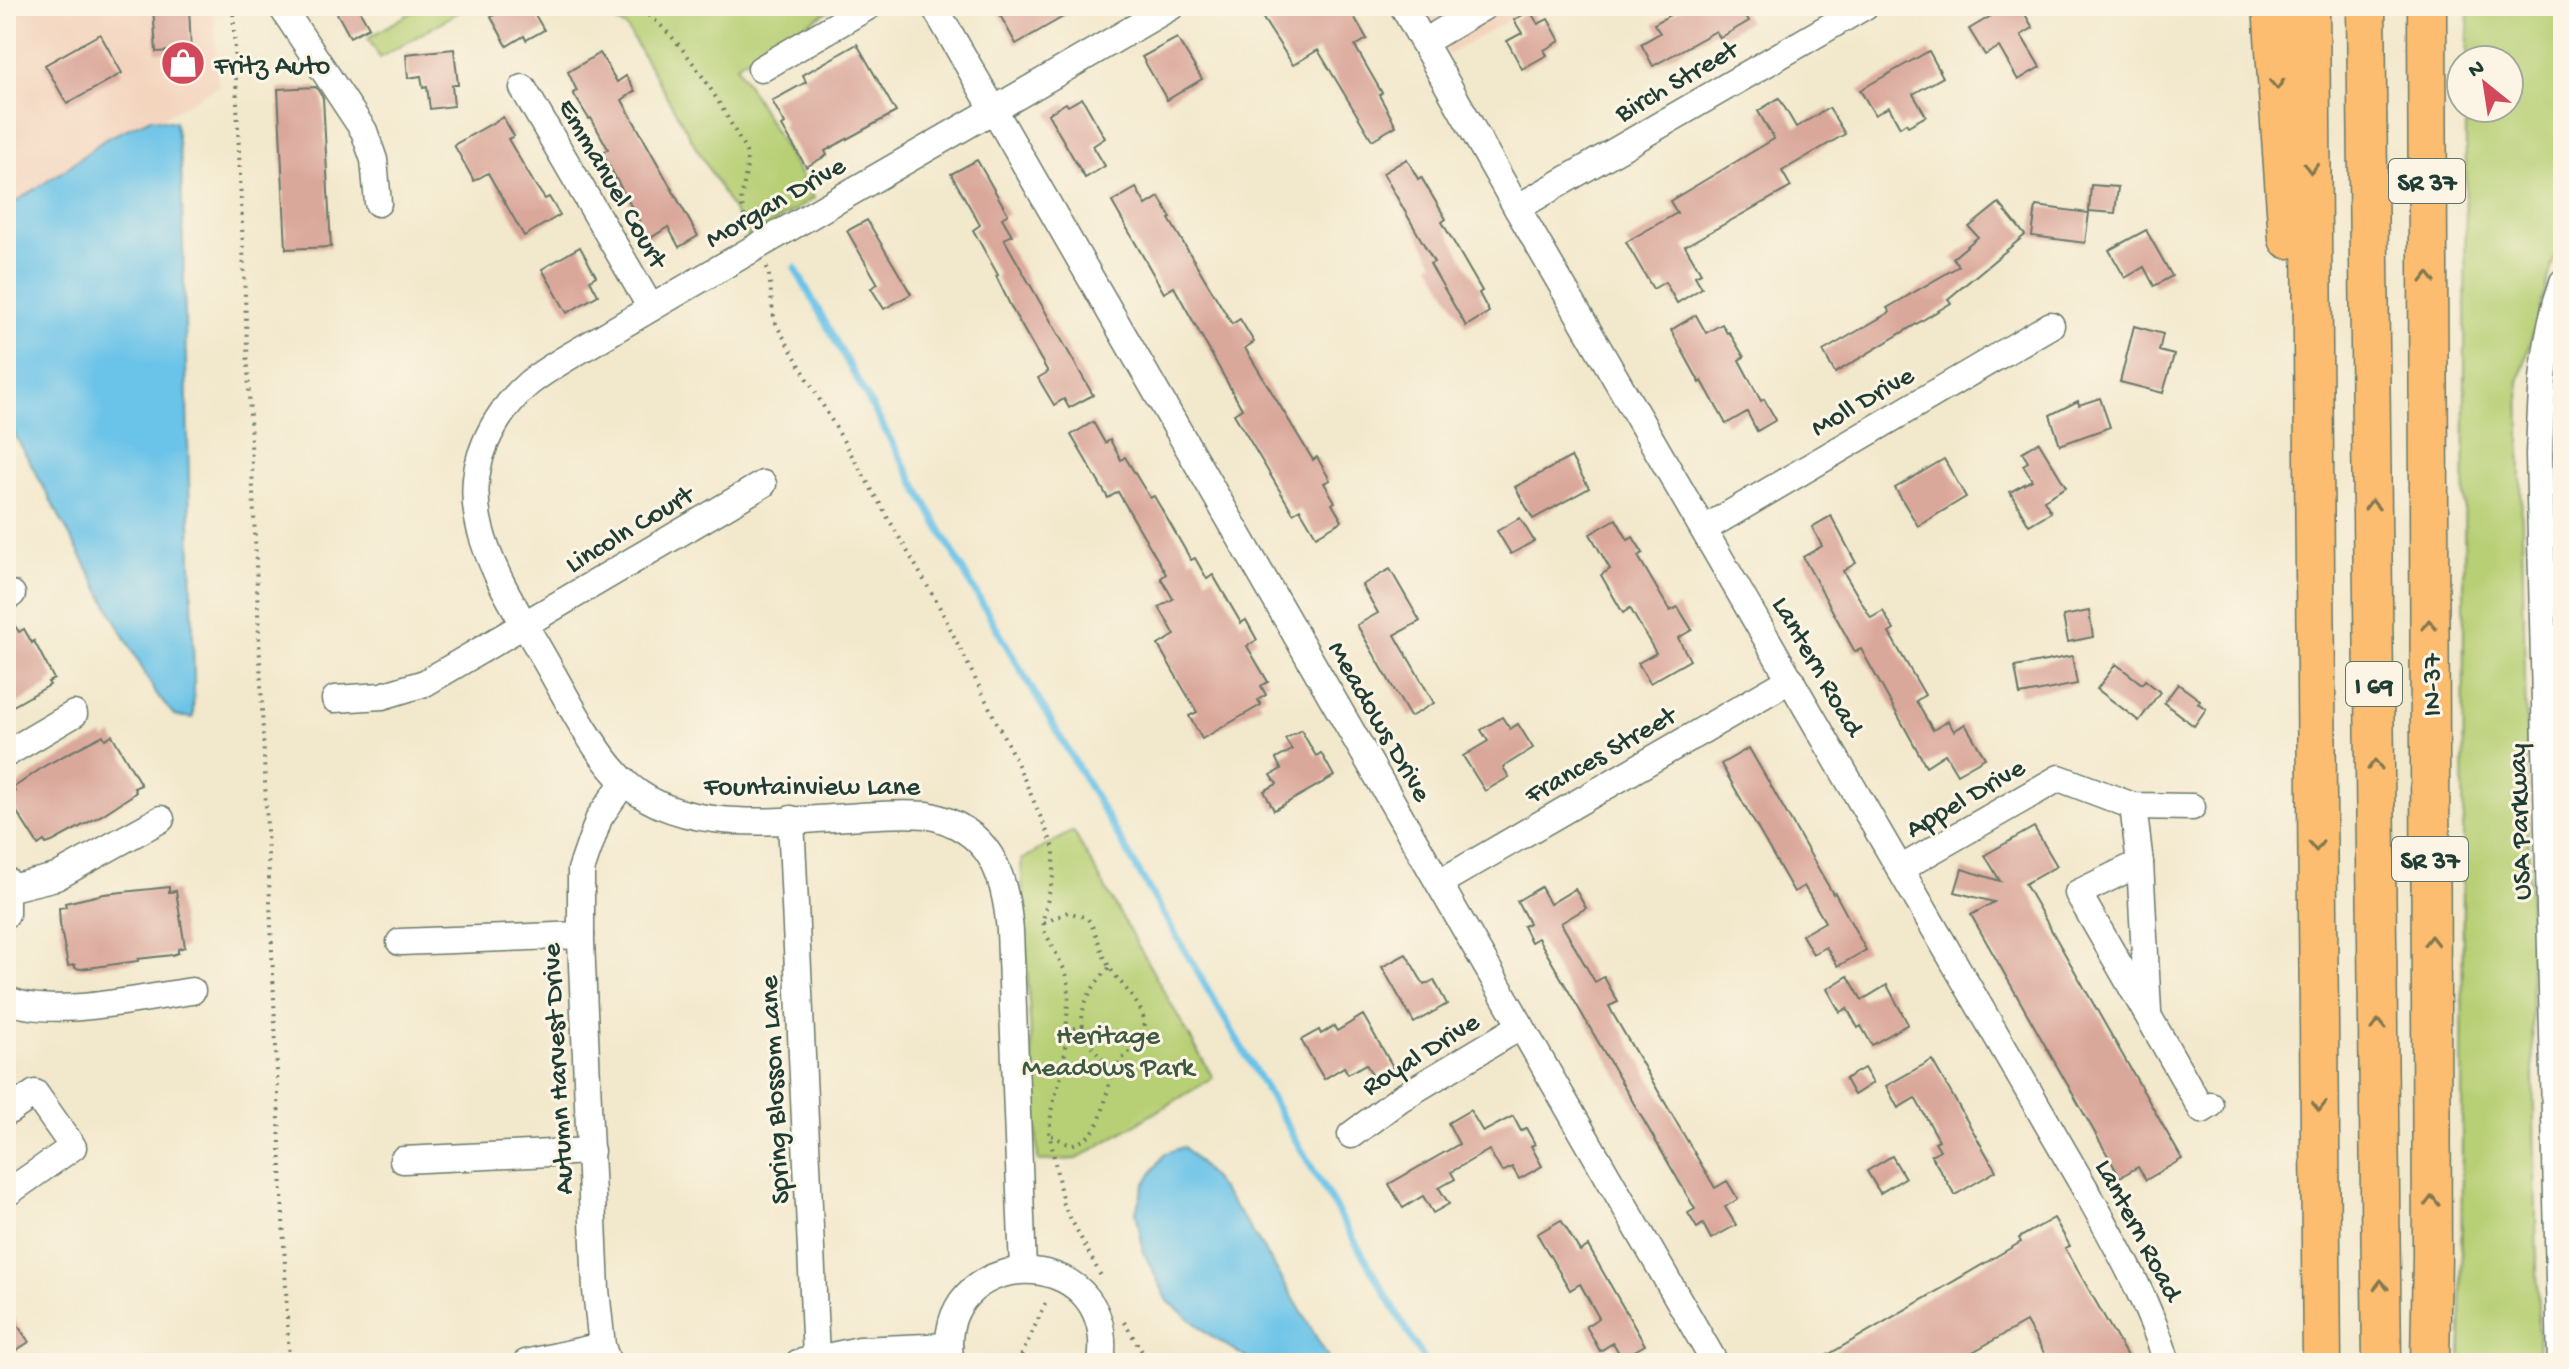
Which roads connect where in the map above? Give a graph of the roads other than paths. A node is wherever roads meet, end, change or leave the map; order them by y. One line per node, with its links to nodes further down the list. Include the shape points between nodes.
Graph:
1 (281, 6): 16 (street, via 364,131 374,160)
2 (869, 6): 13 (street)
3 (934, 6): 15 (street, Meadows Drive)
4 (1172, 6): 15 (street, Morgan Drive)
5 (1403, 6): 12 (street, Lantern Road)
6 (1485, 6): 12 (street)
7 (1865, 6): 17 (street, Birch Street)
8 (2272, 6): 25 (highway, one-way to 25)
9 (2310, 6): 25 (highway, I 69, one-way to 25)
10 (2366, 6): 62 (highway, I 69, one-way to 10)
11 (2427, 6): 63 (highway, IN-37 / SR 37, one-way to 11)
12 (1424, 42): 17 (street, Lantern Road)
13 (761, 69)
14 (523, 88): 19 (street, Emmanuel Court)
15 (994, 110): 19 (street, Morgan Drive); 38 (street, Meadows Drive)
16 (378, 203)
17 (1517, 208): 23 (street, Lantern Road)
18 (2563, 282): 64 (street, USA Parkway, via 2547,343 2539,455)
19 (651, 308): 22 (street, Morgan Drive, via 528,384 503,411 484,446)
20 (2051, 325): 23 (street, Moll Drive)
21 (763, 484): 24 (street, Lincoln Court)
22 (476, 504): 24 (street, Fountainview Lane, via 488,557)
23 (1704, 529): 26 (street, Lantern Road)
24 (525, 625): 27 (street, Lincoln Court, via 411,689); 30 (street, Fountainview Lane, via 602,755)
25 (2314, 628): 61 (highway, I 69, one-way to 61)
26 (1791, 679): 36 (street, Lantern Road); 38 (street, Frances Street)
27 (335, 699)
28 (74, 714): 29 (street)
29 (6, 754)
30 (624, 782): 34 (street, Fountainview Lane, via 683,815 733,822); 41 (street, Autumn Harvest Drive, via 599,818 585,852)
31 (2133, 806): 32 (street); 35 (street); 36 (street, Appel Drive, via 2059,778)
32 (2192, 807)
33 (161, 819): 39 (street, via 56,877)
34 (791, 819): 53 (street, Fountainview Lane, via 927,815 962,828 996,863 1010,931); 56 (street, Spring Blossom Lane)
35 (2140, 863): 45 (street); 45 (street, via 2078,893)
36 (1900, 869): 60 (street, Lantern Road, via 2119,1250 2148,1307)
37 (6, 880): 39 (street)
38 (1439, 883): 46 (street, Meadows Drive)
39 (7, 889): 40 (street)
40 (6, 914)
41 (581, 935): 42 (street); 50 (street, Autumn Harvest Drive)
42 (400, 942)
43 (192, 991): 44 (street, via 62,1009 39,1009)
44 (6, 999)
45 (2149, 1017): 47 (street, via 2202,1110)
46 (1521, 1026): 49 (street, Royal Drive, via 1401,1098); 59 (street, Meadows Drive)
47 (2210, 1105)
48 (6, 1113): 52 (street, via 35,1093 73,1147)
49 (1351, 1135)
50 (591, 1151): 51 (street); 54 (street, Autumn Harvest Drive, via 596,1290)
51 (403, 1160)
52 (6, 1194)
53 (1023, 1269): 55 (street, via 994,1276 969,1294 954,1318); 58 (street, via 1052,1273 1086,1298 1099,1324)
54 (605, 1354): 57 (street)
55 (950, 1354): 56 (street, via 860,1350)
56 (807, 1360)
57 (526, 1363)
58 (1101, 1363)
59 (1715, 1363)
60 (2167, 1363)
61 (2322, 1363)
62 (2382, 1363)
63 (2430, 1363)
64 (2561, 1363)

